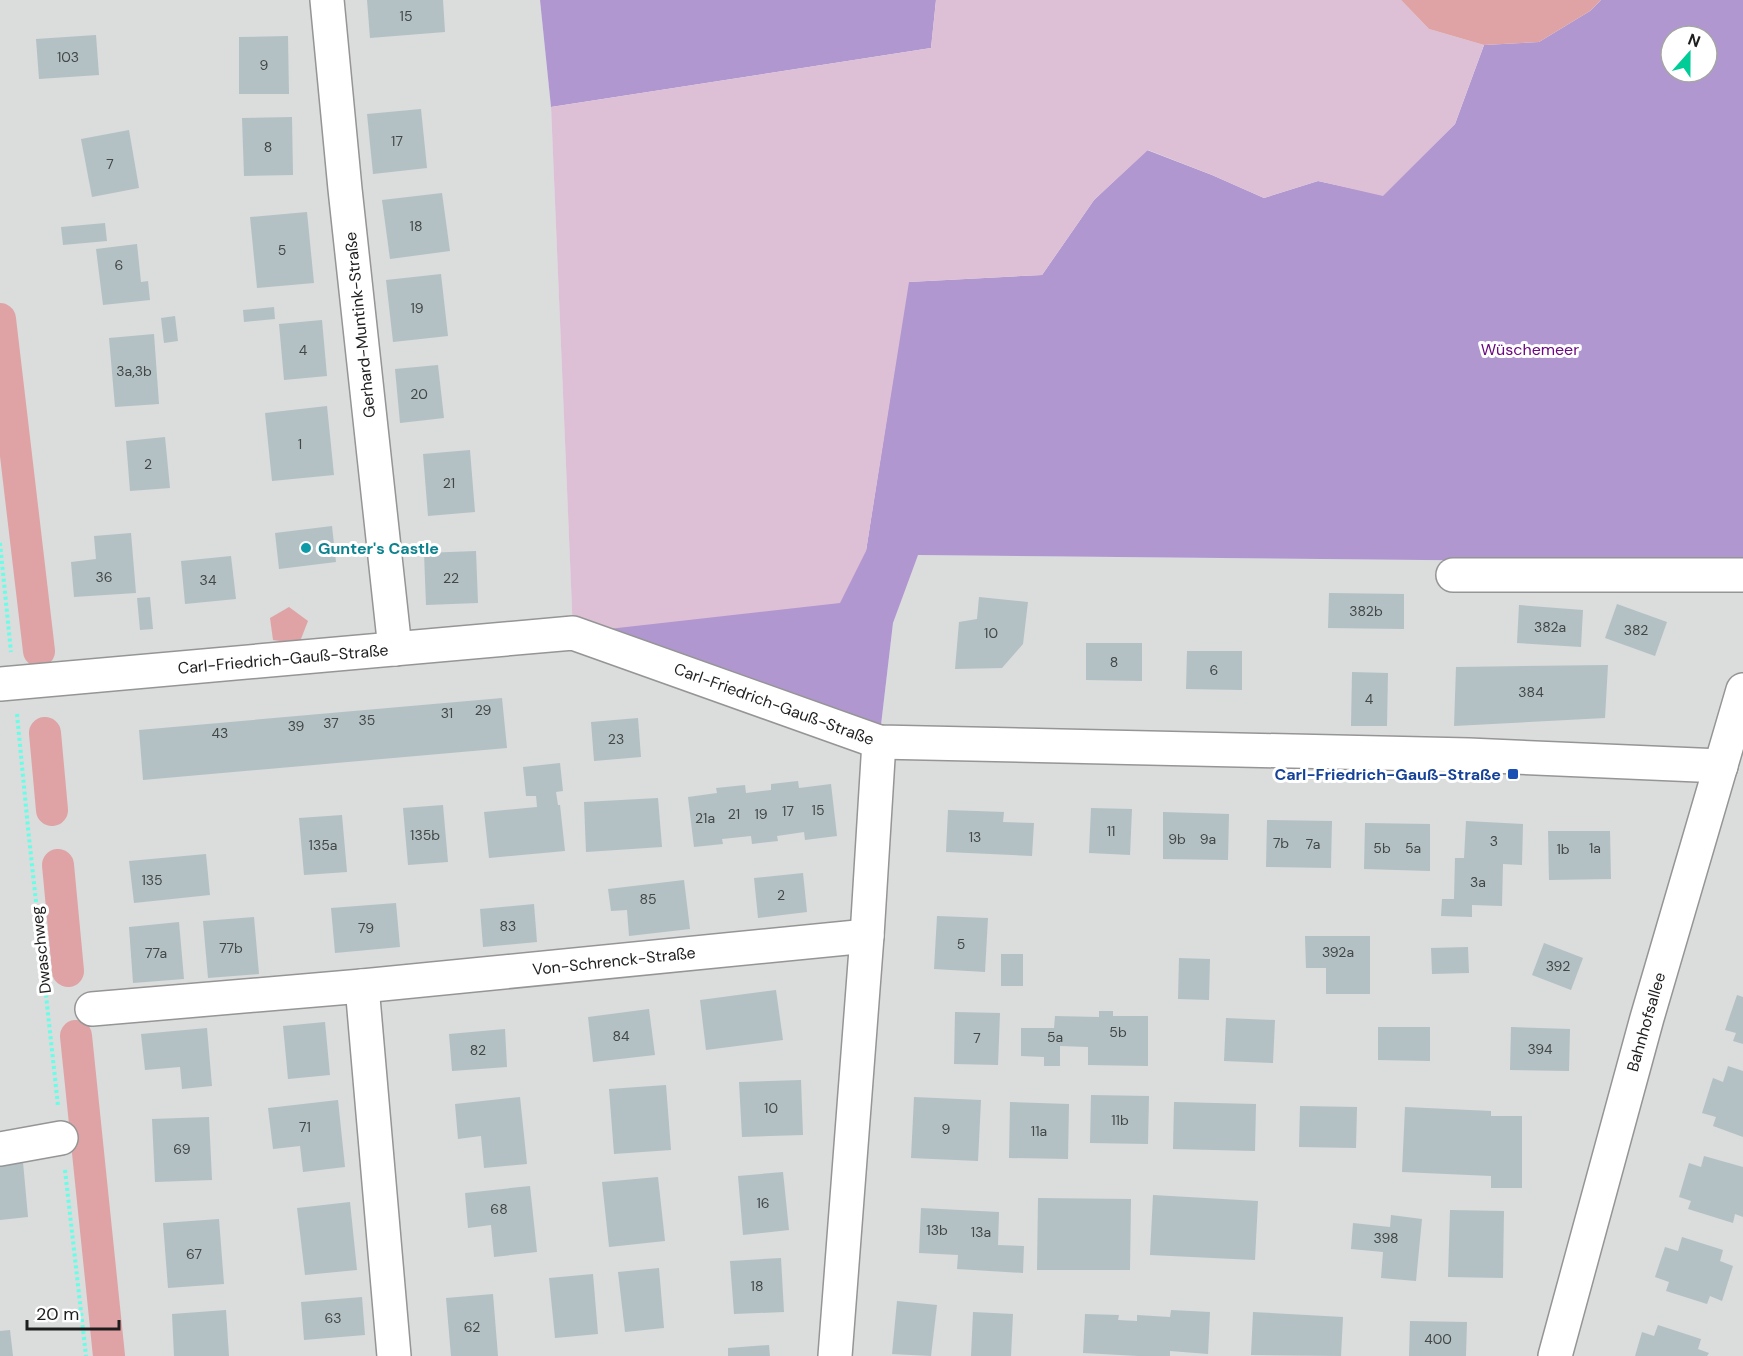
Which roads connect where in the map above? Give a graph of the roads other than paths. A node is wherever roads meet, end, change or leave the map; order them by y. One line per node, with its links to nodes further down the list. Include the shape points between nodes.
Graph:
1 (327, 0): 4 (street, Gerhard-Muntink-Straße)
2 (1453, 575): 3 (street)
3 (1743, 575)
4 (395, 649): 5 (street, Carl-Friedrich-Gauß-Straße); 7 (street, Carl-Friedrich-Gauß-Straße, via 573,633)
5 (7, 683)
6 (1743, 690): 8 (street, Bahnhofsallee)
7 (879, 742): 8 (street, Carl-Friedrich-Gauß-Straße, via 1469,755); 9 (street)
8 (1721, 766): 16 (street, Bahnhofsallee)
9 (867, 936): 10 (street, Von-Schrenck-Straße); 15 (street)
10 (362, 986): 11 (street, Von-Schrenck-Straße); 14 (street)
11 (92, 1009)
12 (61, 1138): 13 (street)
13 (0, 1149)
14 (394, 1356)
15 (835, 1356)
16 (1555, 1356)

